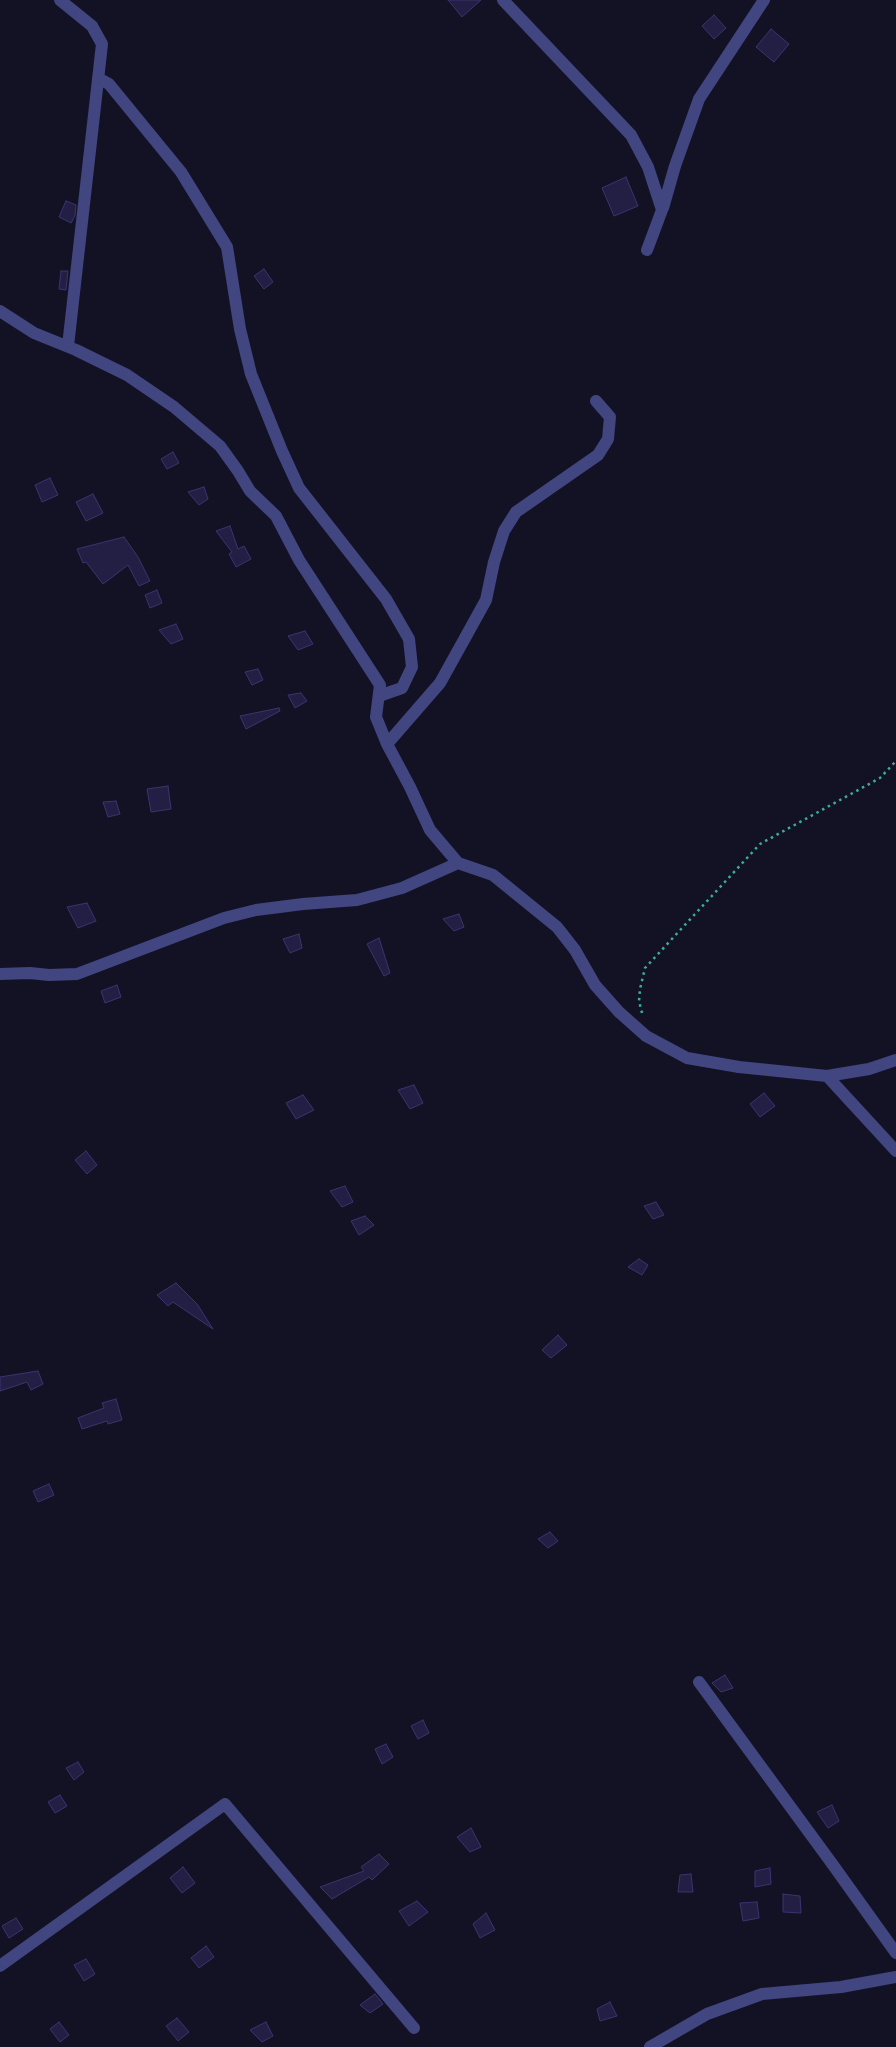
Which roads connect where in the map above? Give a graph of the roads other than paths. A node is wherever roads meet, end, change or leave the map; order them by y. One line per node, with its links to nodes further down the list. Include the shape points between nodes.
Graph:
1 (60, 0): 4 (street, via 92,26 102,44)
2 (503, 0): 5 (street, via 632,135 648,167)
3 (764, 0): 5 (street, via 699,99)
4 (98, 78): 8 (street); 10 (street, via 110,84 182,172 227,247 251,374 299,488 386,599 408,639 412,667 402,688)
5 (662, 210): 6 (street)
6 (647, 250)
7 (0, 311): 8 (street, via 34,333)
8 (68, 346): 10 (street, via 127,375 174,407 220,446 250,491 276,516 299,560 380,684)
9 (596, 401): 11 (street, via 610,418 608,440 598,456 516,512 504,531 486,600 440,683)
10 (379, 696): 11 (street, via 376,717)
11 (387, 744): 12 (street, via 430,830)
12 (458, 863): 13 (street, via 402,888 357,900 256,910 224,918 77,974); 15 (street, via 493,876 557,927 595,985 619,1012 650,1038 688,1058)
13 (0, 974)
14 (896, 1060): 15 (street, via 869,1069)
15 (827, 1076): 16 (street)
16 (896, 1151)
17 (699, 1682): 18 (street)
18 (896, 1953)
19 (0, 1966): 21 (street, via 224,1804)
20 (896, 1978): 22 (street, via 841,1988 762,1994 707,2014)
21 (414, 2028)
22 (650, 2047)

